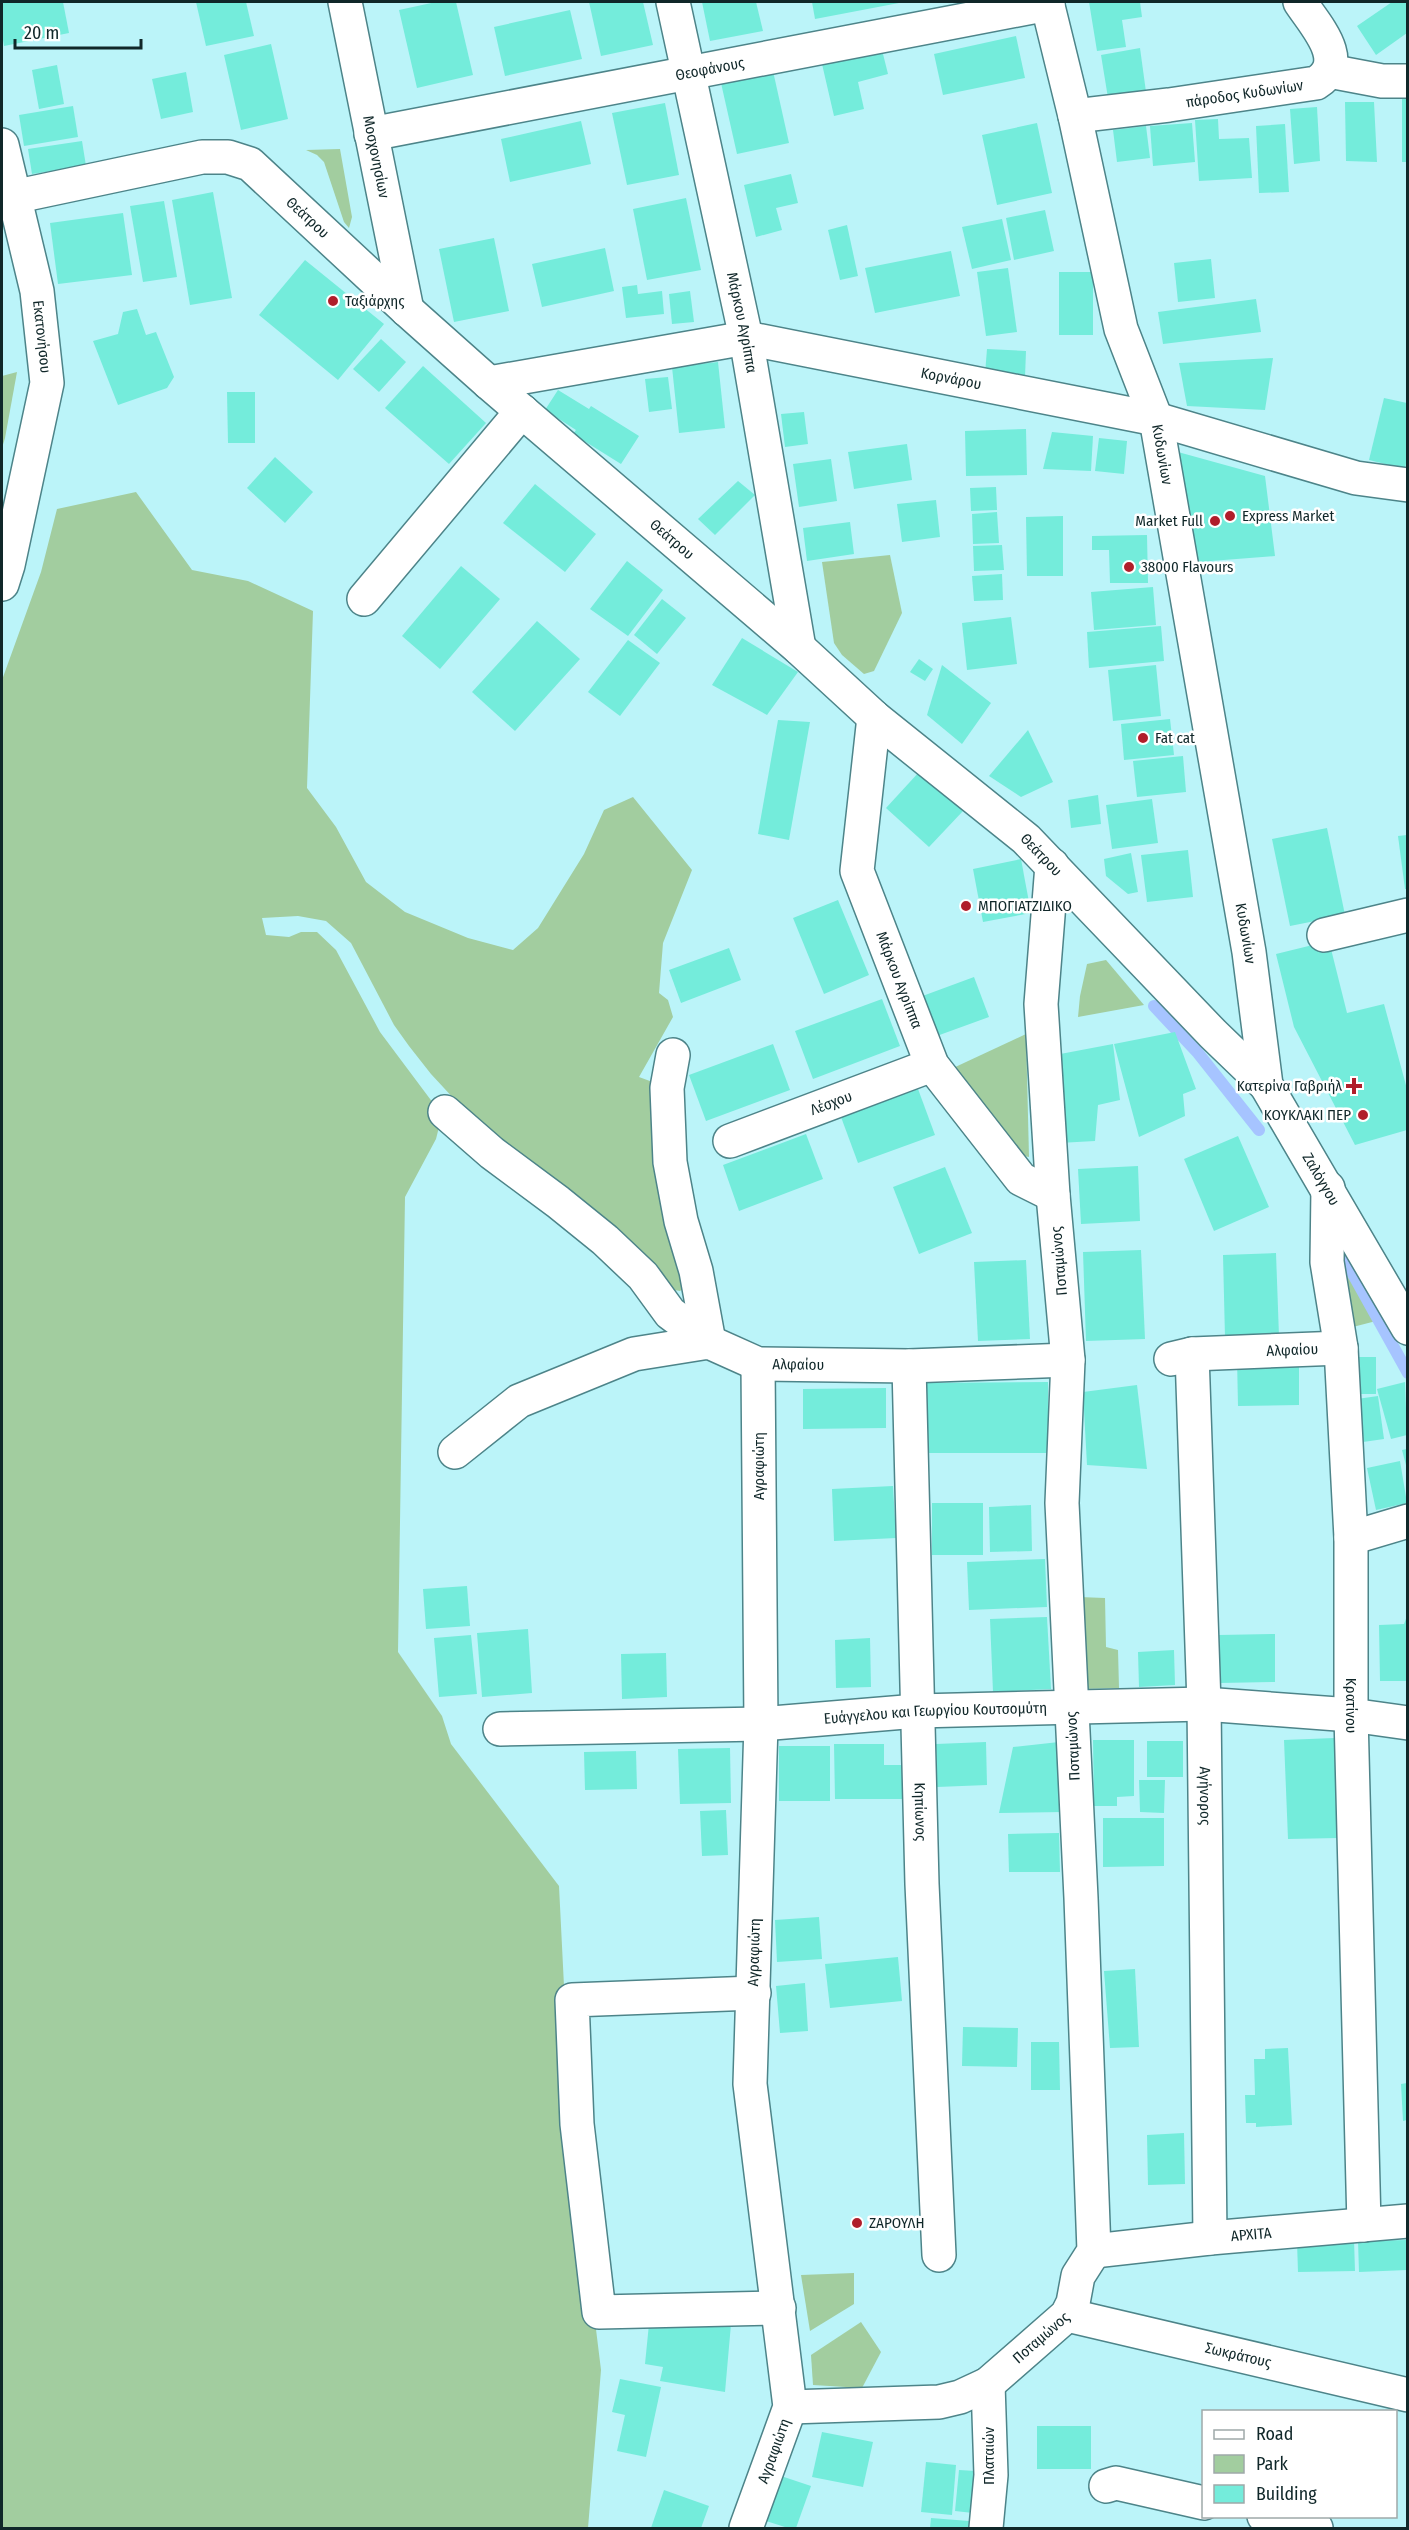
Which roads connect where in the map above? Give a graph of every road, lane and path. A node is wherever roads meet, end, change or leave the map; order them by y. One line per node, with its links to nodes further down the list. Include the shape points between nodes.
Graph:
1 (345, 2): 9 (street, Μοσχονησίων)
2 (673, 2): 6 (street, Μάρκου Αγρίππα)
3 (1300, 2): 5 (street, via 1331,51)
4 (1048, 3): 6 (street, Θεοφάνους); 8 (street, Κυδωνίων)
5 (1329, 71): 7 (street, via 1382,81); 8 (street, πάροδος Κυδωνίων, via 1316,83)
6 (689, 73): 9 (street, Θεοφάνους); 13 (street, Μάρκου Αγρίππα)
7 (1407, 81)
8 (1075, 116): 16 (street, Κυδωνίων, via 1121,329)
9 (371, 134): 12 (street, Μοσχονησίων)
10 (2, 145): 11 (street, Εκατονήσου)
11 (13, 197): 12 (street, Θεάτρου, via 202,157 228,157 250,164); 18 (street, Εκατονήσου, via 37,291 47,383)
12 (407, 310): 14 (street, Θεάτρου)
13 (746, 338): 14 (street, Κορνάρου); 16 (street, Κορνάρου); 20 (street, Μάρκου Αγρίππα)
14 (489, 383): 15 (street, Θεάτρου)
15 (522, 411): 19 (street); 20 (street, Θεάτρου)
16 (1156, 419): 17 (street, Κορνάρου, via 1356,478); 25 (street, Κυδωνίων)
17 (1407, 485)
18 (5, 574)
19 (364, 599)
20 (799, 648): 21 (street, Θεάτρου)
21 (874, 717): 22 (street, Θεάτρου, via 1026,839); 27 (street, Μάρκου Αγρίππα, via 857,871)
22 (1052, 865): 28 (street, Θεάτρου); 32 (street, Ποταμώνος, via 1041,1004)
23 (1407, 915): 24 (street)
24 (1324, 935)
25 (1259, 1024): 28 (street, Ζαλόγγου)
26 (673, 1055): 34 (street, via 667,1088 670,1162)
27 (932, 1065): 30 (street, Λέσχου); 32 (street, Μάρκου Αγρίππα, via 1021,1179)
28 (1266, 1085): 31 (street, Ζαλόγγου)
29 (445, 1112): 34 (street, Αλφαίου, via 605,1240 643,1276 670,1313)
30 (730, 1141)
31 (1328, 1188): 33 (street, Ζαλόγγου); 35 (street, Κρατίνου, via 1327,1262)
32 (1053, 1195): 37 (street, Ποταμώνος)
33 (1407, 1328)
34 (709, 1342): 38 (street, Αλφαίου); 40 (street, via 634,1354 519,1401)
35 (1341, 1348): 36 (street, Αλφαίου); 42 (street, Κρατίνου)
36 (1182, 1356): 43 (street, Αγήνορος)
37 (1068, 1360): 39 (street, Αλφαίου); 44 (street, Ποταμώνος, via 1062,1503)
38 (758, 1364): 39 (street, Αλφαίου); 48 (street, Αγραφιώτη)
39 (909, 1366): 45 (street, Κηπίωνος)
40 (455, 1452)
41 (1407, 1521): 42 (street)
42 (1351, 1539): 46 (street, Κρατίνου)
43 (1204, 1704): 44 (street, Ευάγγελου και Γεωργίου Κουτσομύτη); 46 (street, Ευάγγελου και Γεωργίου Κουτσομύτη); 53 (street, Αγήνορος)
44 (1071, 1707): 45 (street, Ευάγγελου και Γεωργίου Κουτσομύτη); 54 (street, Ποταμώνος)
45 (917, 1711): 48 (street, Ευάγγελου και Γεωργίου Κουτσομύτη); 55 (street, Κηπίωνος)
46 (1351, 1715): 47 (street, Ευάγγελου και Γεωργίου Κουτσομύτη); 52 (street, Κρατίνου)
47 (1407, 1723)
48 (761, 1724): 49 (street, Ευάγγελου και Γεωργίου Κουτσομύτη); 50 (street, Αγραφιώτη)
49 (500, 1729)
50 (754, 1993): 56 (street, Αγραφιώτη, via 750,2084); 56 (street, via 572,2000 577,2124 599,2312)
51 (1407, 2221): 52 (street, ΑΡΧΙΤΑ)
52 (1364, 2225): 53 (street, ΑΡΧΙΤΑ)
53 (1210, 2238): 54 (street, ΑΡΧΙΤΑ)
54 (1094, 2251): 57 (street, Ποταμώνος, via 1078,2276)
55 (939, 2256)
56 (779, 2308): 60 (street, Αγραφιώτη)
57 (1067, 2314): 58 (street, Ποταμώνος); 59 (street, Σωκράτους)
58 (988, 2384): 60 (street, Ποταμώνος, via 939,2402); 65 (street, Πλαταιών, via 991,2475)
59 (1407, 2395)
60 (790, 2407): 64 (street, Αγραφιώτη)
61 (1106, 2486): 62 (street, via 1116,2483)
62 (1202, 2503)
63 (1268, 2518): 66 (street)
64 (746, 2529)
65 (986, 2529)
66 (1316, 2529)

